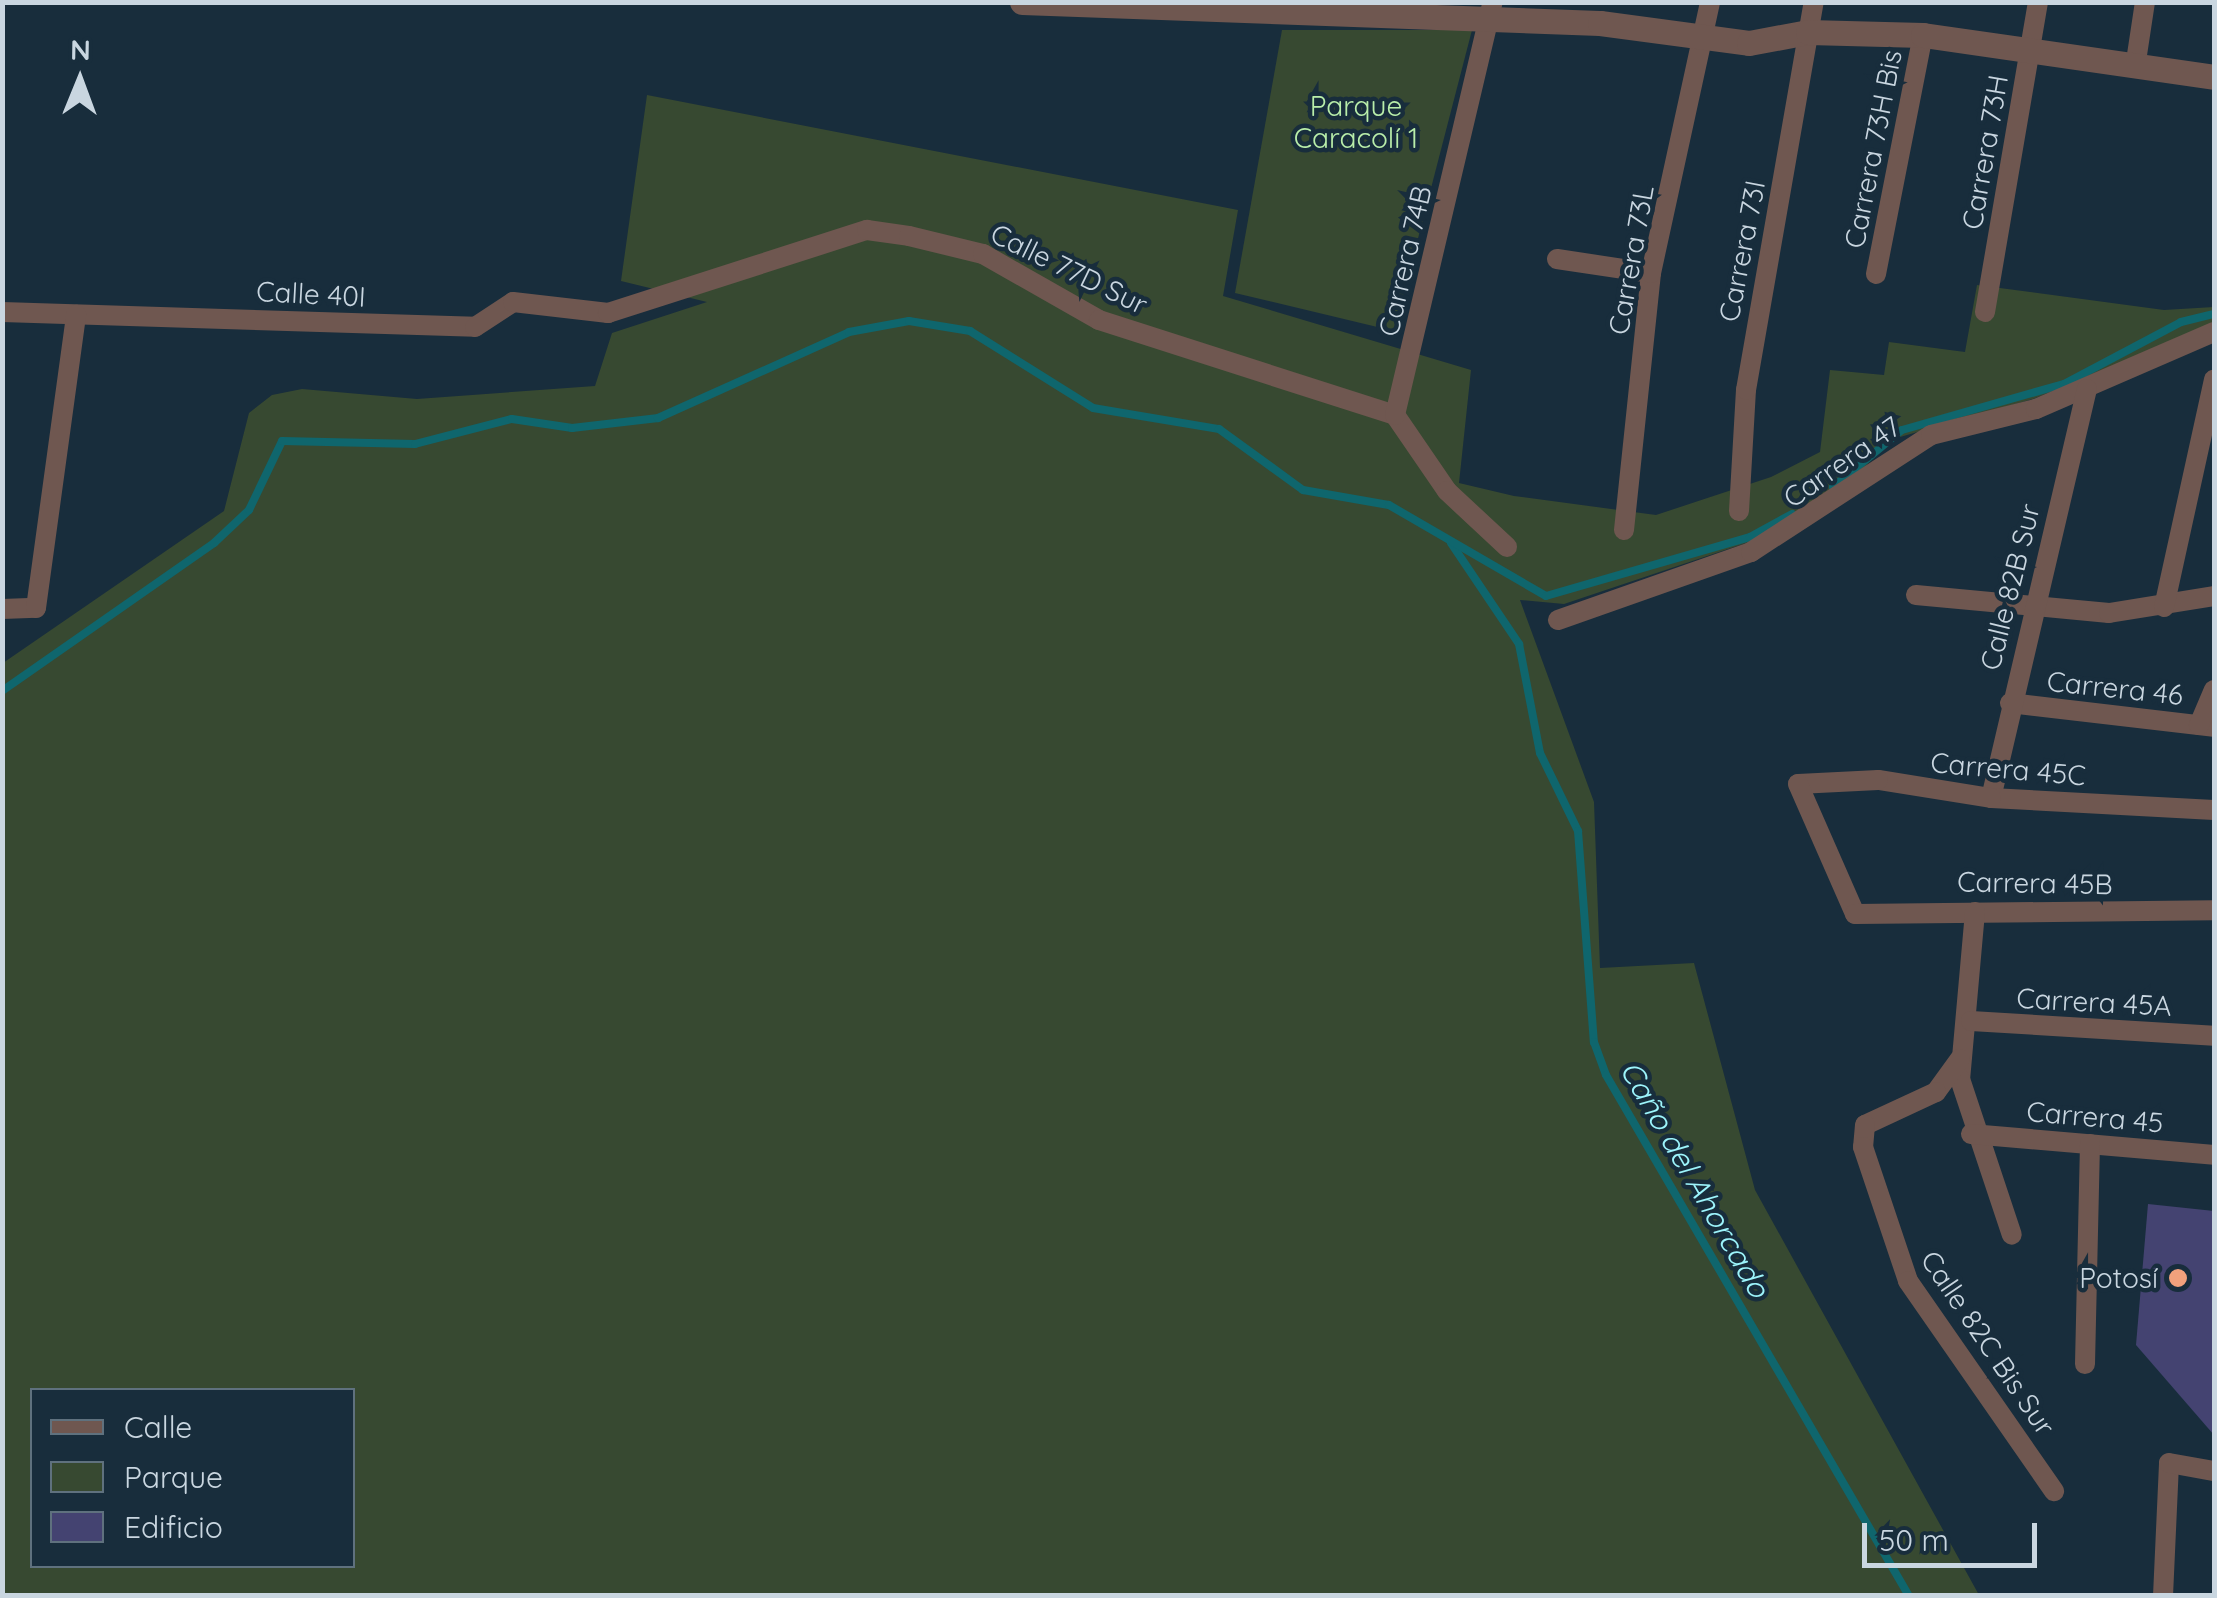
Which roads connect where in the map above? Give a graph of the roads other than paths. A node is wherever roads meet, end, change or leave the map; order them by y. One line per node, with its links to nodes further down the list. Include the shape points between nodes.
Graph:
1 (1022, 2): 6 (street)
2 (1710, 2): 9 (street, Carrera 73L)
3 (1814, 2): 7 (street, Carrera 73I)
4 (2038, 2): 10 (street, Carrera 73H)
5 (2145, 2): 11 (street)
6 (1491, 10): 9 (street); 23 (street, Carrera 74B)
7 (1808, 32): 8 (street); 9 (street); 24 (street, Carrera 73I, via 1746,390)
8 (1923, 35): 10 (street); 15 (street, Carrera 73H Bis)
9 (1704, 40): 14 (street, Carrera 73L)
10 (2030, 51): 11 (street); 17 (street, Carrera 73H)
11 (2134, 68): 12 (street)
12 (2214, 76)
13 (1557, 259): 14 (street)
14 (1651, 274): 25 (street, Carrera 73L)
15 (1876, 274)
16 (2, 312): 19 (street, Calle 40I)
17 (1985, 312)
18 (608, 314): 19 (street, Calle 40I, via 513,302 476,327); 23 (street, Calle 77D Sur, via 880,232 984,254 1099,320)
19 (76, 315): 30 (street, via 36,608)
20 (2214, 332): 22 (street, Carrera 47)
21 (2214, 379): 29 (street)
22 (2087, 390): 31 (street, Calle 82B Sur); 32 (street, Carrera 47, via 1931,435 1750,552)
23 (1395, 415): 26 (street, via 1448,491)
24 (1739, 512)
25 (1624, 530)
26 (1507, 547)
27 (1916, 595): 31 (street)
28 (2214, 596): 29 (street)
29 (2164, 606): 31 (street)
30 (2, 609)
31 (2032, 612): 34 (street, Calle 82B Sur)
32 (1558, 620)
33 (2214, 690): 35 (street)
34 (2010, 703): 35 (street, Carrera 46); 36 (street, Calle 82B Sur)
35 (2207, 726)
36 (1991, 798): 37 (street, Carrera 45C); 40 (street, Carrera 45C, via 1878,780 1798,784)
37 (2214, 810)
38 (2213, 906): 39 (street, Carrera 45B)
39 (1974, 912): 40 (street, Carrera 45B); 41 (street)
40 (1854, 914)
41 (1971, 1021): 42 (street, Carrera 45A); 43 (street)
42 (2214, 1036)
43 (1960, 1060): 44 (street); 50 (street, Calle 82C Bis Sur, via 1936,1092 1865,1124 1863,1147 1888,1240)
44 (1971, 1134): 45 (street, Carrera 45); 47 (street)
45 (2090, 1144): 46 (street, Carrera 45); 48 (street)
46 (2214, 1155)
47 (2012, 1235)
48 (2085, 1364)
49 (2214, 1471): 51 (street, via 2170,1463)
50 (2054, 1491)
51 (2163, 1596)

